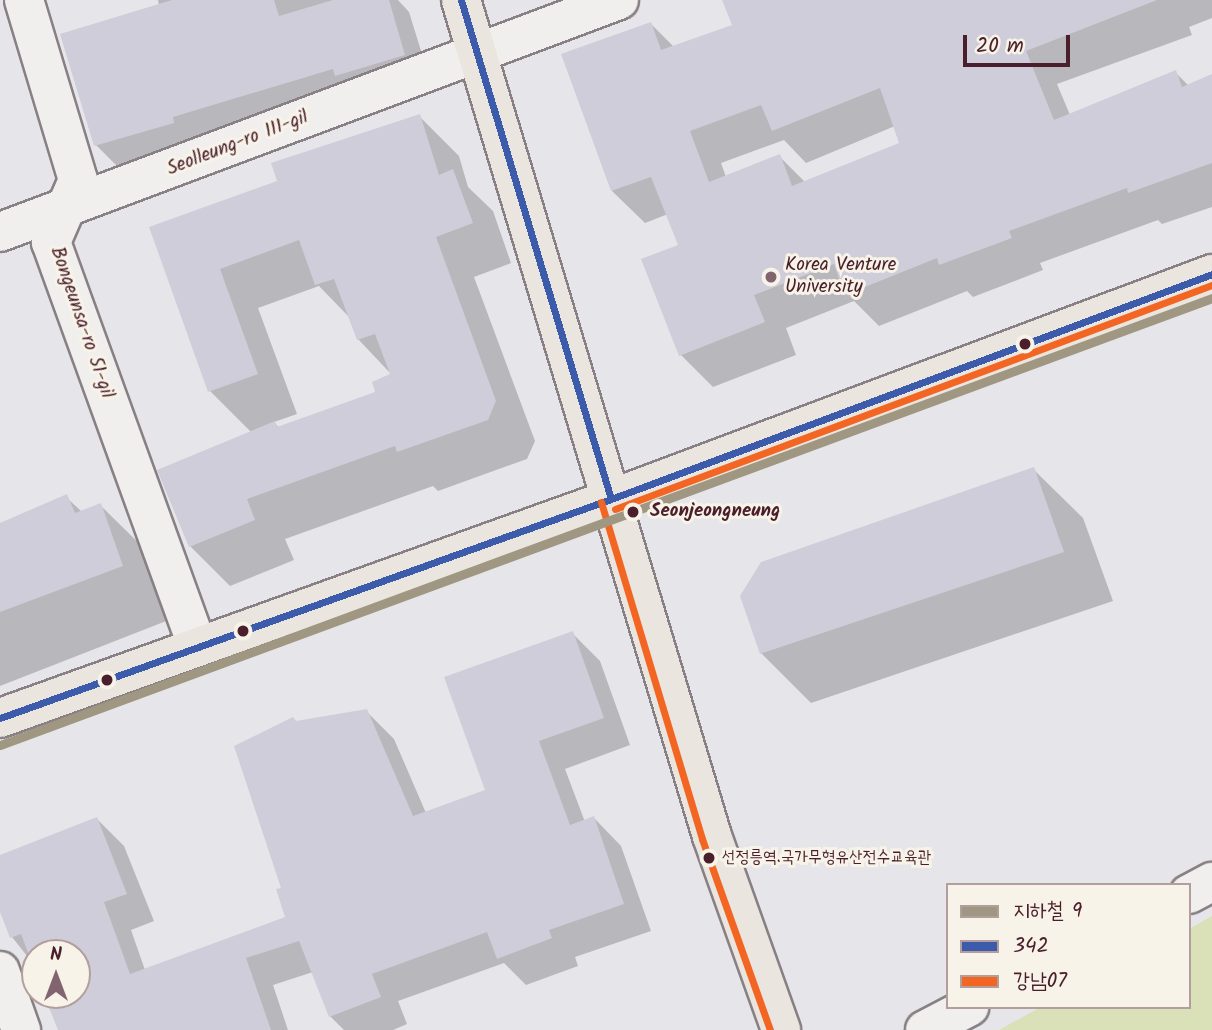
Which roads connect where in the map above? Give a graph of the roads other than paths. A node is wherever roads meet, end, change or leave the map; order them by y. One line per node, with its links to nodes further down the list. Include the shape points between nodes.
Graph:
1 (24, 0): 5 (street, Bongeunsa-ro 51-gil, via 78,180)
2 (461, 0): 4 (main road)
3 (619, 0): 4 (street, Seolleung-ro 111-gil)
4 (476, 52): 5 (street, Seolleung-ro 111-gil); 8 (main road)
5 (68, 209): 6 (street, Seolleung-ro 111-gil); 9 (street, Bongeunsa-ro 51-gil, via 51,242)
6 (0, 232)
7 (1212, 274): 8 (main road)
8 (611, 499): 9 (main road); 16 (main road, via 712,836)
9 (197, 645): 10 (main road)
10 (0, 718)
11 (1212, 882): 12 (street)
12 (1191, 893)
13 (0, 971): 15 (street)
14 (965, 1009): 17 (street)
15 (21, 1030)
16 (781, 1030)
17 (925, 1030)

